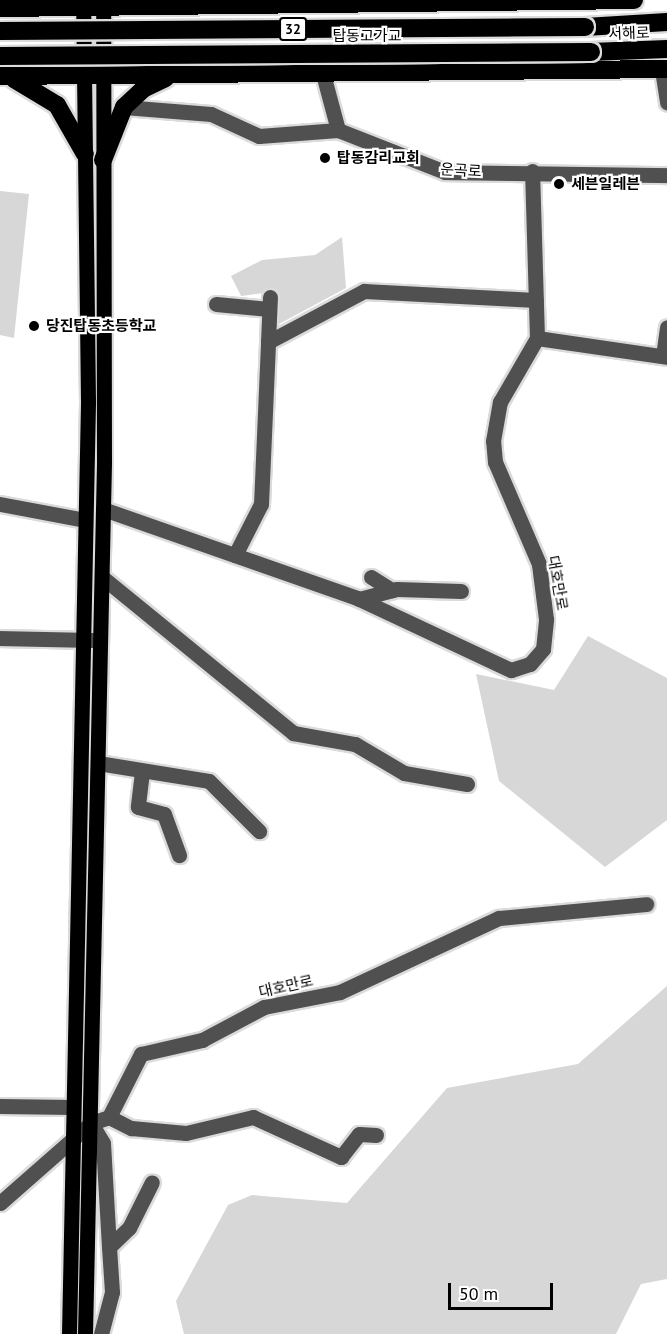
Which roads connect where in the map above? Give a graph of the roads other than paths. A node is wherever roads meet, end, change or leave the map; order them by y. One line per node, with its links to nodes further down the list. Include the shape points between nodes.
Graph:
1 (34, 0): 8 (highway)
2 (153, 0): 7 (highway)
3 (634, 0): 6 (highway)
4 (83, 4): 5 (highway); 8 (highway); 19 (main road)
5 (103, 4): 7 (highway); 19 (main road)
6 (313, 4): 7 (highway)
7 (174, 7)
8 (3, 8)
9 (667, 22): 10 (highway, 서해로 / 32)
10 (585, 27): 11 (highway, 탑동고가교 / 32, bridge)
11 (0, 31)
12 (667, 49): 13 (highway, 서해로)
13 (591, 52): 14 (highway, 탑동고가교, bridge)
14 (0, 56)
15 (665, 70): 17 (highway); 20 (street)
16 (190, 74): 17 (highway); 19 (highway); 21 (highway, via 151,84)
17 (323, 74): 22 (street)
18 (0, 76): 19 (highway); 23 (highway, via 50,98 71,123)
19 (93, 76): 23 (main road); 24 (main road)
20 (667, 103)
21 (124, 107): 22 (street, 운곡로, via 211,114 259,136); 24 (highway)
22 (338, 130): 25 (street, 운곡로, via 445,172)
23 (85, 154): 35 (main road)
24 (104, 160): 34 (main road)
25 (532, 171): 26 (street, 운곡로); 27 (street)
26 (667, 175)
27 (536, 300): 30 (street); 31 (street, via 364,291)
28 (216, 304): 31 (street, via 270,303)
29 (667, 327): 32 (street)
30 (537, 338): 32 (street); 41 (street, 대호만로, via 500,402 493,441 495,462 539,564 546,619 543,649 530,664 511,670)
31 (268, 342): 36 (street, via 261,504)
32 (665, 357)
33 (0, 504): 35 (street)
34 (103, 509): 36 (street, 대호만로); 37 (main road)
35 (85, 520): 43 (main road)
36 (234, 555): 41 (street, 대호만로)
37 (102, 577): 44 (main road); 47 (street, via 293,732 355,744 404,773)
38 (370, 577): 39 (street)
39 (392, 590): 40 (street); 41 (street)
40 (461, 591)
41 (359, 599)
42 (0, 638): 43 (street)
43 (82, 640): 44 (street); 52 (main road)
44 (100, 640): 45 (main road)
45 (98, 763): 46 (street); 53 (main road)
46 (142, 772): 48 (street, via 210,781); 49 (street, via 138,807 164,814)
47 (467, 784)
48 (259, 831)
49 (179, 855)
50 (645, 904): 53 (street, 대호만로, via 499,918 340,992 264,1007 202,1040 141,1054)
51 (0, 1106): 52 (street)
52 (72, 1107): 55 (main road)
53 (101, 1120): 54 (street, via 131,1128 186,1133 252,1117 341,1157 359,1134); 55 (street, 대호만로); 58 (street); 60 (main road, 대호만로)
54 (376, 1135)
55 (72, 1139): 57 (street, 대호만로); 59 (main road)
56 (153, 1182): 58 (street, via 129,1228)
57 (0, 1203)
58 (109, 1247): 61 (street, via 112,1292)
59 (69, 1334)
60 (85, 1334)
61 (101, 1334)

